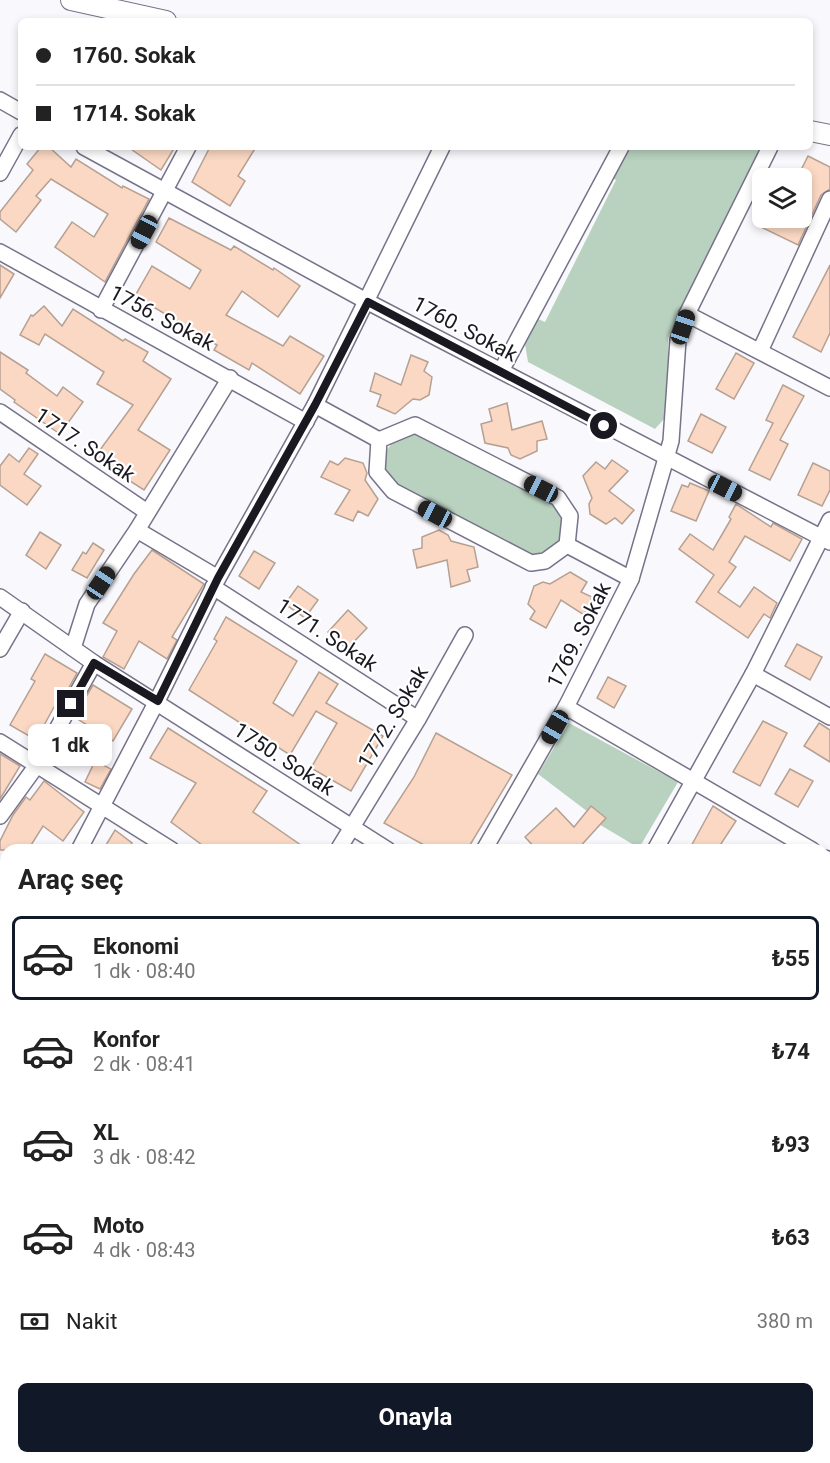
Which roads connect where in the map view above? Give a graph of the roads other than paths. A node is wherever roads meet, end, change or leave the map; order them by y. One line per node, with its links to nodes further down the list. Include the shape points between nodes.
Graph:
1 (71, 0): 2 (main road)
2 (152, 18)
3 (0, 100): 4 (street)
4 (18, 110)
5 (813, 132): 6 (main road)
6 (830, 135)
7 (18, 140): 13 (street)
8 (89, 150): 14 (street, 1760. Sokak)
9 (186, 150): 14 (street)
10 (441, 150): 17 (street)
11 (619, 150): 21 (street)
12 (769, 150): 19 (street, 1769. Sokak)
13 (0, 173)
14 (165, 192): 17 (street, 1760. Sokak); 18 (street)
15 (830, 199): 20 (street)
16 (0, 252): 18 (street, 1756. Sokak)
17 (368, 302): 21 (street, 1760. Sokak); 24 (street)
18 (102, 310): 22 (street, 1756. Sokak)
19 (687, 314): 20 (street); 28 (street, 1769. Sokak, via 678,340 677,386)
20 (760, 351): 23 (street)
21 (501, 371): 28 (street, 1760. Sokak)
22 (230, 378): 26 (street, 1756. Sokak); 29 (street)
23 (830, 388)
24 (315, 405): 26 (street); 27 (street)
25 (0, 412): 29 (street, 1717. Sokak)
26 (306, 422): 35 (street)
27 (379, 440): 33 (street, via 415,425 558,498 570,516); 33 (street, via 377,472 393,492 531,563 545,561)
28 (667, 459): 32 (street, 1760. Sokak); 34 (street, 1769. Sokak)
29 (147, 512): 31 (street)
30 (830, 520): 32 (street)
31 (137, 530): 35 (street, 1771. Sokak); 39 (street, via 87,604)
32 (825, 539): 42 (street)
33 (567, 545): 34 (street)
34 (631, 579): 44 (street, 1769. Sokak)
35 (216, 583): 43 (street); 46 (street, 1771. Sokak)
36 (0, 597): 37 (street, 1750. Sokak)
37 (22, 611): 39 (street, 1750. Sokak); 40 (street)
38 (465, 635): 46 (street, 1772. Sokak)
39 (73, 648): 41 (street, 1750. Sokak)
40 (0, 649)
41 (94, 663): 43 (street, 1750. Sokak); 48 (street)
42 (753, 674): 45 (street); 49 (street)
43 (158, 701): 50 (street); 52 (street, 1750. Sokak)
44 (566, 707): 49 (street); 57 (street, 1769. Sokak)
45 (830, 717)
46 (418, 719): 52 (street, 1772. Sokak)
47 (0, 742): 48 (street)
48 (37, 765): 50 (street); 51 (street)
49 (694, 780): 58 (street); 59 (street)
50 (103, 805): 53 (street); 54 (street)
51 (0, 816)
52 (351, 827): 55 (street, 1772. Sokak); 56 (street, 1750. Sokak)
53 (81, 844)
54 (163, 844)
55 (341, 844)
56 (378, 844)
57 (487, 844)
58 (658, 844)
59 (800, 844)

